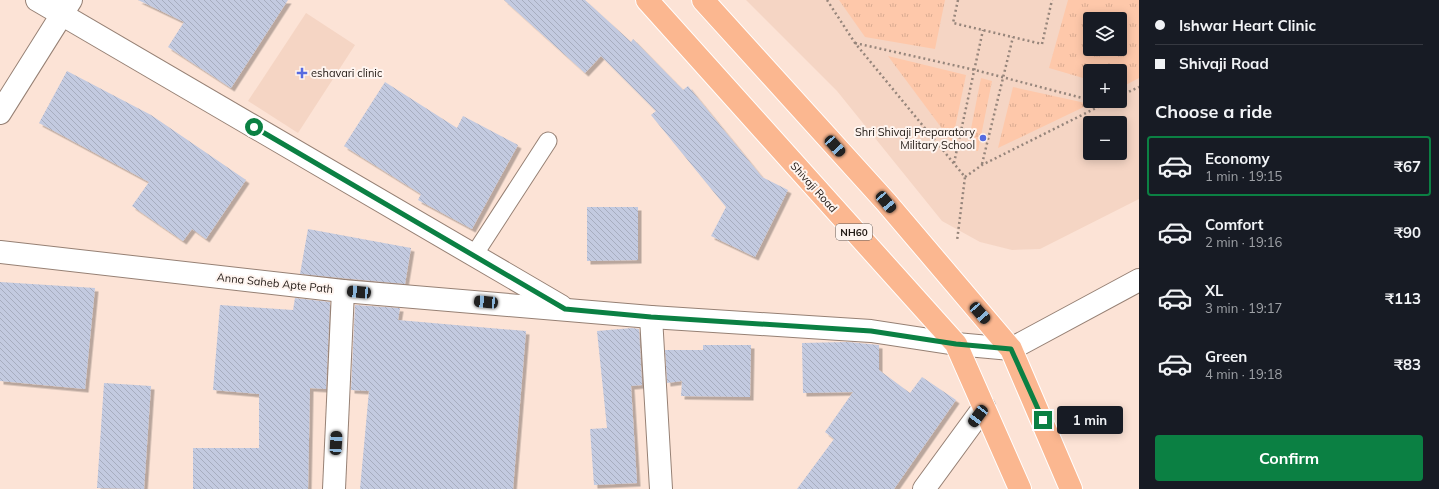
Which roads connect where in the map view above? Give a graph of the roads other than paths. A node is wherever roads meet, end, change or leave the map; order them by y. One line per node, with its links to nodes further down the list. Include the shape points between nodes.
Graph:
1 (37, 0): 4 (street)
2 (647, 0): 13 (highway, Shivaji Road / NH60)
3 (703, 0): 14 (highway, via 886,202)
4 (66, 7): 5 (street); 8 (street)
5 (0, 113)
6 (548, 141): 8 (lane)
7 (0, 252): 10 (street, Anna Saheb Apte Path)
8 (474, 255): 11 (street)
9 (1139, 280): 14 (street)
10 (343, 291): 11 (street, Anna Saheb Apte Path); 16 (street)
11 (565, 309): 12 (street, Anna Saheb Apte Path)
12 (651, 317): 13 (street, Anna Saheb Apte Path, via 871,331); 17 (street)
13 (956, 344): 14 (street, Anna Saheb Apte Path); 15 (highway, Shivaji Road / NH60)
14 (1011, 349): 20 (highway)
15 (984, 407): 18 (street); 19 (highway, Shivaji Road / NH60)
16 (334, 489)
17 (661, 489)
18 (924, 489)
19 (1020, 489)
20 (1071, 489)

